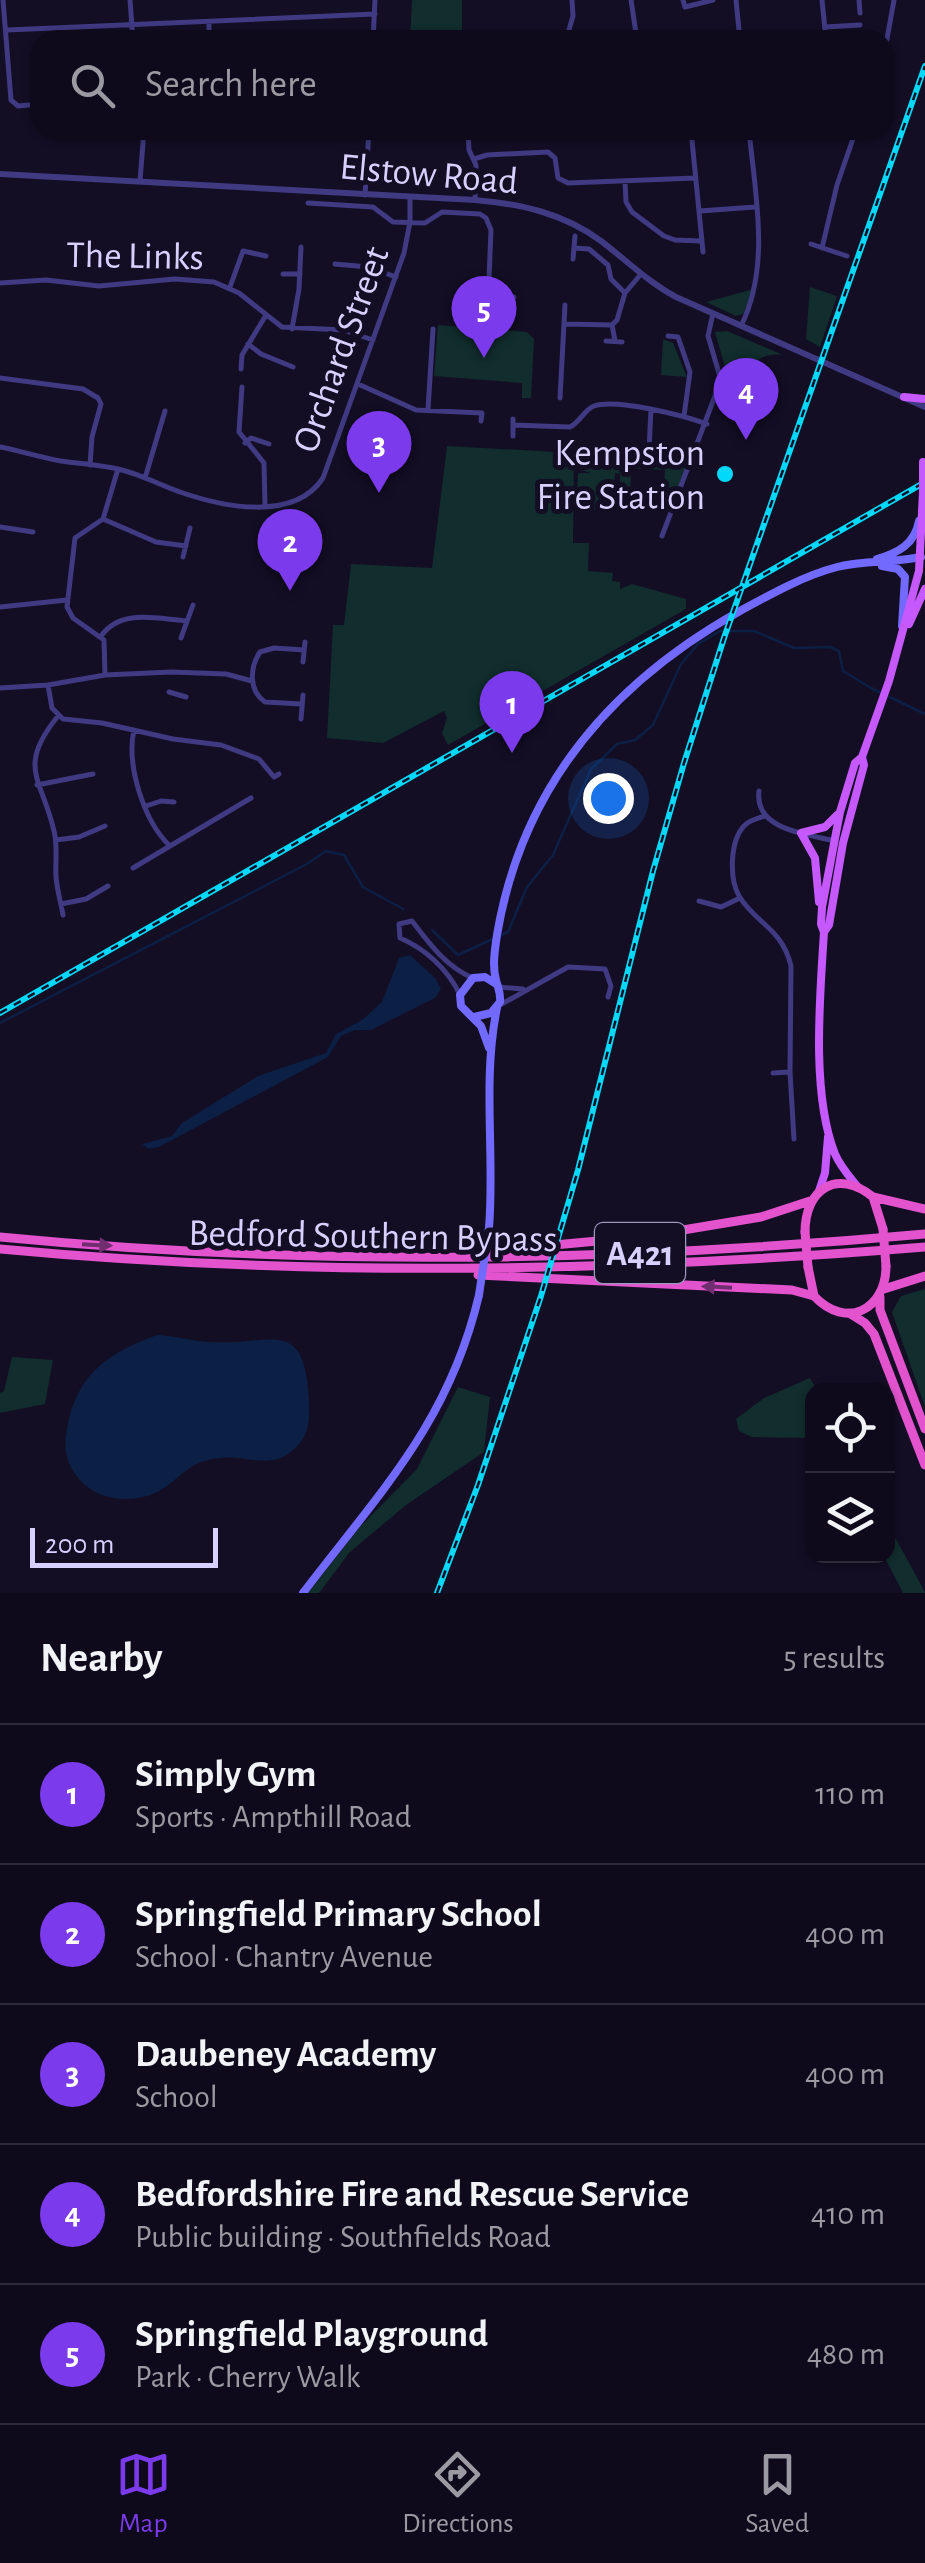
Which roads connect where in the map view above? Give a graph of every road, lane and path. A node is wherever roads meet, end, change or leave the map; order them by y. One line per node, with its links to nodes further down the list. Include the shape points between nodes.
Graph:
1 (4, 0): 18 (street)
2 (130, 0): 16 (street)
3 (375, 0): 13 (street)
4 (572, 0): 22 (street)
5 (632, 0): 23 (street)
6 (713, 0): 11 (street)
7 (736, 0): 24 (street)
8 (822, 0): 17 (street)
9 (859, 0): 12 (street)
10 (894, 0): 26 (street)
11 (684, 7)
12 (860, 13)
13 (375, 14): 14 (street); 21 (street)
14 (209, 22): 16 (street); 20 (street)
15 (860, 25): 17 (street)
16 (132, 26): 18 (street); 19 (street)
17 (825, 27): 25 (street)
18 (7, 30): 27 (street)
19 (132, 30)
20 (209, 30)
21 (374, 30)
22 (568, 30)
23 (636, 30)
24 (739, 30)
25 (825, 30)
26 (889, 30)
27 (3, 44): 28 (street)
28 (4, 76): 29 (street, via 12,103)
29 (30, 105)
30 (143, 140): 39 (street)
31 (368, 140): 41 (street)
32 (470, 140): 36 (street)
33 (693, 140): 38 (street)
34 (750, 140): 45 (street)
35 (850, 140): 53 (street)
36 (474, 159): 40 (street, via 543,152 556,158 562,182); 43 (street)
37 (0, 174): 39 (street, Elstow Road)
38 (696, 178): 40 (street); 46 (street)
39 (140, 181): 41 (street, Elstow Road)
40 (626, 182): 49 (street, via 632,212 664,236)
41 (365, 194): 42 (street, Elstow Road)
42 (410, 197): 43 (street, Elstow Road); 47 (street, Orchard Street)
43 (476, 200): 61 (street, Elstow Road, via 562,218)
44 (308, 203): 47 (street, via 373,207 393,222)
45 (755, 206): 46 (street); 74 (street, via 758,276)
46 (700, 211): 49 (street)
47 (410, 222): 62 (street, Orchard Street); 65 (street, via 424,223 442,212 486,218 492,230)
48 (575, 236): 52 (street)
49 (701, 241): 54 (street)
50 (811, 244): 53 (street)
51 (301, 248): 60 (street)
52 (574, 248): 57 (street); 66 (street, via 590,249 608,265 610,280)
53 (822, 248): 56 (street)
54 (703, 252)
55 (266, 256): 64 (street, via 243,251)
56 (847, 256)
57 (574, 258)
58 (335, 264): 62 (street)
59 (283, 274): 60 (street)
60 (300, 274): 75 (street)
61 (641, 274): 66 (street); 69 (street, Elstow Road)
62 (396, 277): 78 (street, Orchard Street)
63 (0, 283): 64 (street, The Links, via 99,286 186,278)
64 (230, 287): 70 (street, The Links)
65 (486, 288): 67 (street); 71 (street, via 468,302)
66 (624, 293): 73 (street)
67 (514, 297)
68 (565, 305): 72 (street)
69 (713, 314): 74 (street, Elstow Road); 95 (street, via 708,336 721,380)
70 (266, 315): 75 (street, The Links); 80 (street)
71 (463, 321)
72 (564, 324): 73 (street); 87 (street)
73 (612, 325): 79 (street, via 618,341)
74 (741, 326): 86 (street, Elstow Road)
75 (292, 329): 78 (street, The Links, via 342,330)
76 (433, 330): 92 (street)
77 (668, 336): 93 (street, via 678,337 690,372)
78 (374, 340): 84 (street, Orchard Street)
79 (606, 341)
80 (248, 344): 81 (street); 82 (street)
81 (293, 367)
82 (240, 369)
83 (0, 378): 102 (street, via 82,389 98,398)
84 (358, 384): 92 (street, via 406,408); 106 (street, Orchard Street, via 317,488 294,502)
85 (242, 387): 97 (street)
86 (904, 397): 88 (main road); 89 (street, Elstow Road)
87 (560, 398)
88 (925, 398)
89 (925, 407)
90 (652, 409): 93 (street); 96 (street, via 594,406 570,428 513,422); 100 (street)
91 (165, 410): 104 (street)
92 (428, 410): 94 (street, via 482,413)
93 (684, 416): 95 (street)
94 (481, 420)
95 (707, 424): 111 (street)
96 (512, 436)
97 (245, 443): 98 (street, via 251,438); 106 (street, via 264,464)
98 (268, 444)
99 (0, 447): 102 (street, Orchard Street)
100 (650, 450)
101 (924, 458): 105 (main road, bridge)
102 (90, 465): 103 (street, Orchard Street)
103 (118, 469): 104 (street, Orchard Street); 107 (street)
104 (146, 478): 106 (street, Orchard Street, via 206,500)
105 (924, 496): 114 (main road); 115 (main road, via 918,528 906,546)
106 (265, 506)
107 (103, 519): 112 (street, via 156,542); 117 (street, via 75,538)
108 (0, 527): 110 (street)
109 (190, 528): 112 (street)
110 (33, 532)
111 (662, 536)
112 (186, 546): 113 (street)
113 (183, 557)
114 (923, 557): 115 (main road); 122 (main road)
115 (863, 563): 122 (main road, via 903,574); 161 (main road, via 800,580 723,621 659,663 610,707 571,754 536,815 512,873)
116 (925, 589): 122 (main road)
117 (68, 600): 119 (street); 121 (street, via 73,618)
118 (193, 605): 120 (street)
119 (0, 606)
120 (187, 621): 121 (street, via 122,618); 123 (street)
121 (101, 636): 125 (street)
122 (902, 637): 136 (main road)
123 (181, 638)
124 (303, 662): 126 (street, via 304,646 260,652)
125 (106, 675): 126 (street, via 207,672); 127 (street)
126 (252, 681): 132 (street, via 264,702)
127 (48, 685): 128 (street); 133 (street)
128 (0, 688)
129 (169, 692): 131 (street)
130 (303, 694): 132 (street)
131 (186, 697)
132 (302, 704): 134 (street)
133 (58, 716): 135 (street); 139 (street, via 38,747)
134 (302, 719)
135 (134, 730): 138 (street, via 220,745 259,759 274,777); 143 (street, via 131,751)
136 (862, 757): 144 (main road); 149 (main road)
137 (93, 774): 139 (street)
138 (280, 774)
139 (38, 786): 148 (street)
140 (759, 791): 145 (street)
141 (251, 798): 150 (street)
142 (174, 802): 143 (street)
143 (146, 806): 150 (street)
144 (840, 812): 147 (main road, via 825,827); 149 (main road)
145 (766, 816): 147 (street); 153 (street, via 746,823 736,842 733,878)
146 (105, 826): 148 (street)
147 (801, 832): 149 (street); 156 (main road, via 815,858)
148 (56, 840): 155 (street)
149 (838, 842): 156 (main road); 159 (main road)
150 (169, 845): 151 (street)
151 (133, 868)
152 (108, 886): 155 (street)
153 (740, 898): 154 (street, via 721,907); 170 (street, via 787,951)
154 (699, 901)
155 (61, 904): 157 (street)
156 (822, 907): 159 (main road)
157 (63, 916)
158 (418, 932): 160 (street); 160 (street, via 410,920 399,924 400,938); 162 (street)
159 (824, 932): 172 (main road, via 820,1020)
160 (411, 941): 165 (street)
161 (494, 957): 162 (main road); 163 (main road)
162 (475, 978): 163 (main road); 165 (main road)
163 (498, 986): 164 (street); 167 (main road)
164 (526, 989): 166 (street, via 582,965 605,968); 167 (street)
165 (460, 994): 168 (main road, via 461,1006)
166 (608, 998)
167 (498, 1007): 168 (main road); 169 (main road)
168 (474, 1018): 169 (main road)
169 (490, 1053): 191 (main road, bridge, via 489,1228 479,1295 457,1367 427,1428)
170 (790, 1072): 171 (street); 173 (street)
171 (773, 1073)
172 (828, 1133): 174 (main road); 175 (main road)
173 (794, 1140)
174 (856, 1186): 175 (highway); 176 (highway)
175 (818, 1192): 177 (highway)
176 (873, 1196): 178 (highway); 186 (highway, bridge, via 883,1228)
177 (810, 1201): 183 (highway, via 779,1213 641,1237); 187 (highway, bridge, via 805,1232)
178 (925, 1209)
179 (925, 1234): 183 (highway, Bedford Southern Bypass / A421, via 591,1256)
180 (0, 1237): 183 (highway, Bedford Southern Bypass / A421, one-way to 183)
181 (925, 1247): 184 (highway, Bedford Southern Bypass / A421)
182 (0, 1248): 184 (highway, Bedford Southern Bypass / A421, via 169,1264)
183 (356, 1258)
184 (414, 1270): 187 (highway, one-way to 184)
185 (925, 1276): 186 (highway)
186 (882, 1293): 188 (highway, via 866,1309); 189 (highway, via 880,1310)
187 (814, 1296): 188 (highway)
188 (849, 1313): 190 (highway, via 874,1334)
189 (925, 1430)
190 (925, 1465)
191 (303, 1593)

